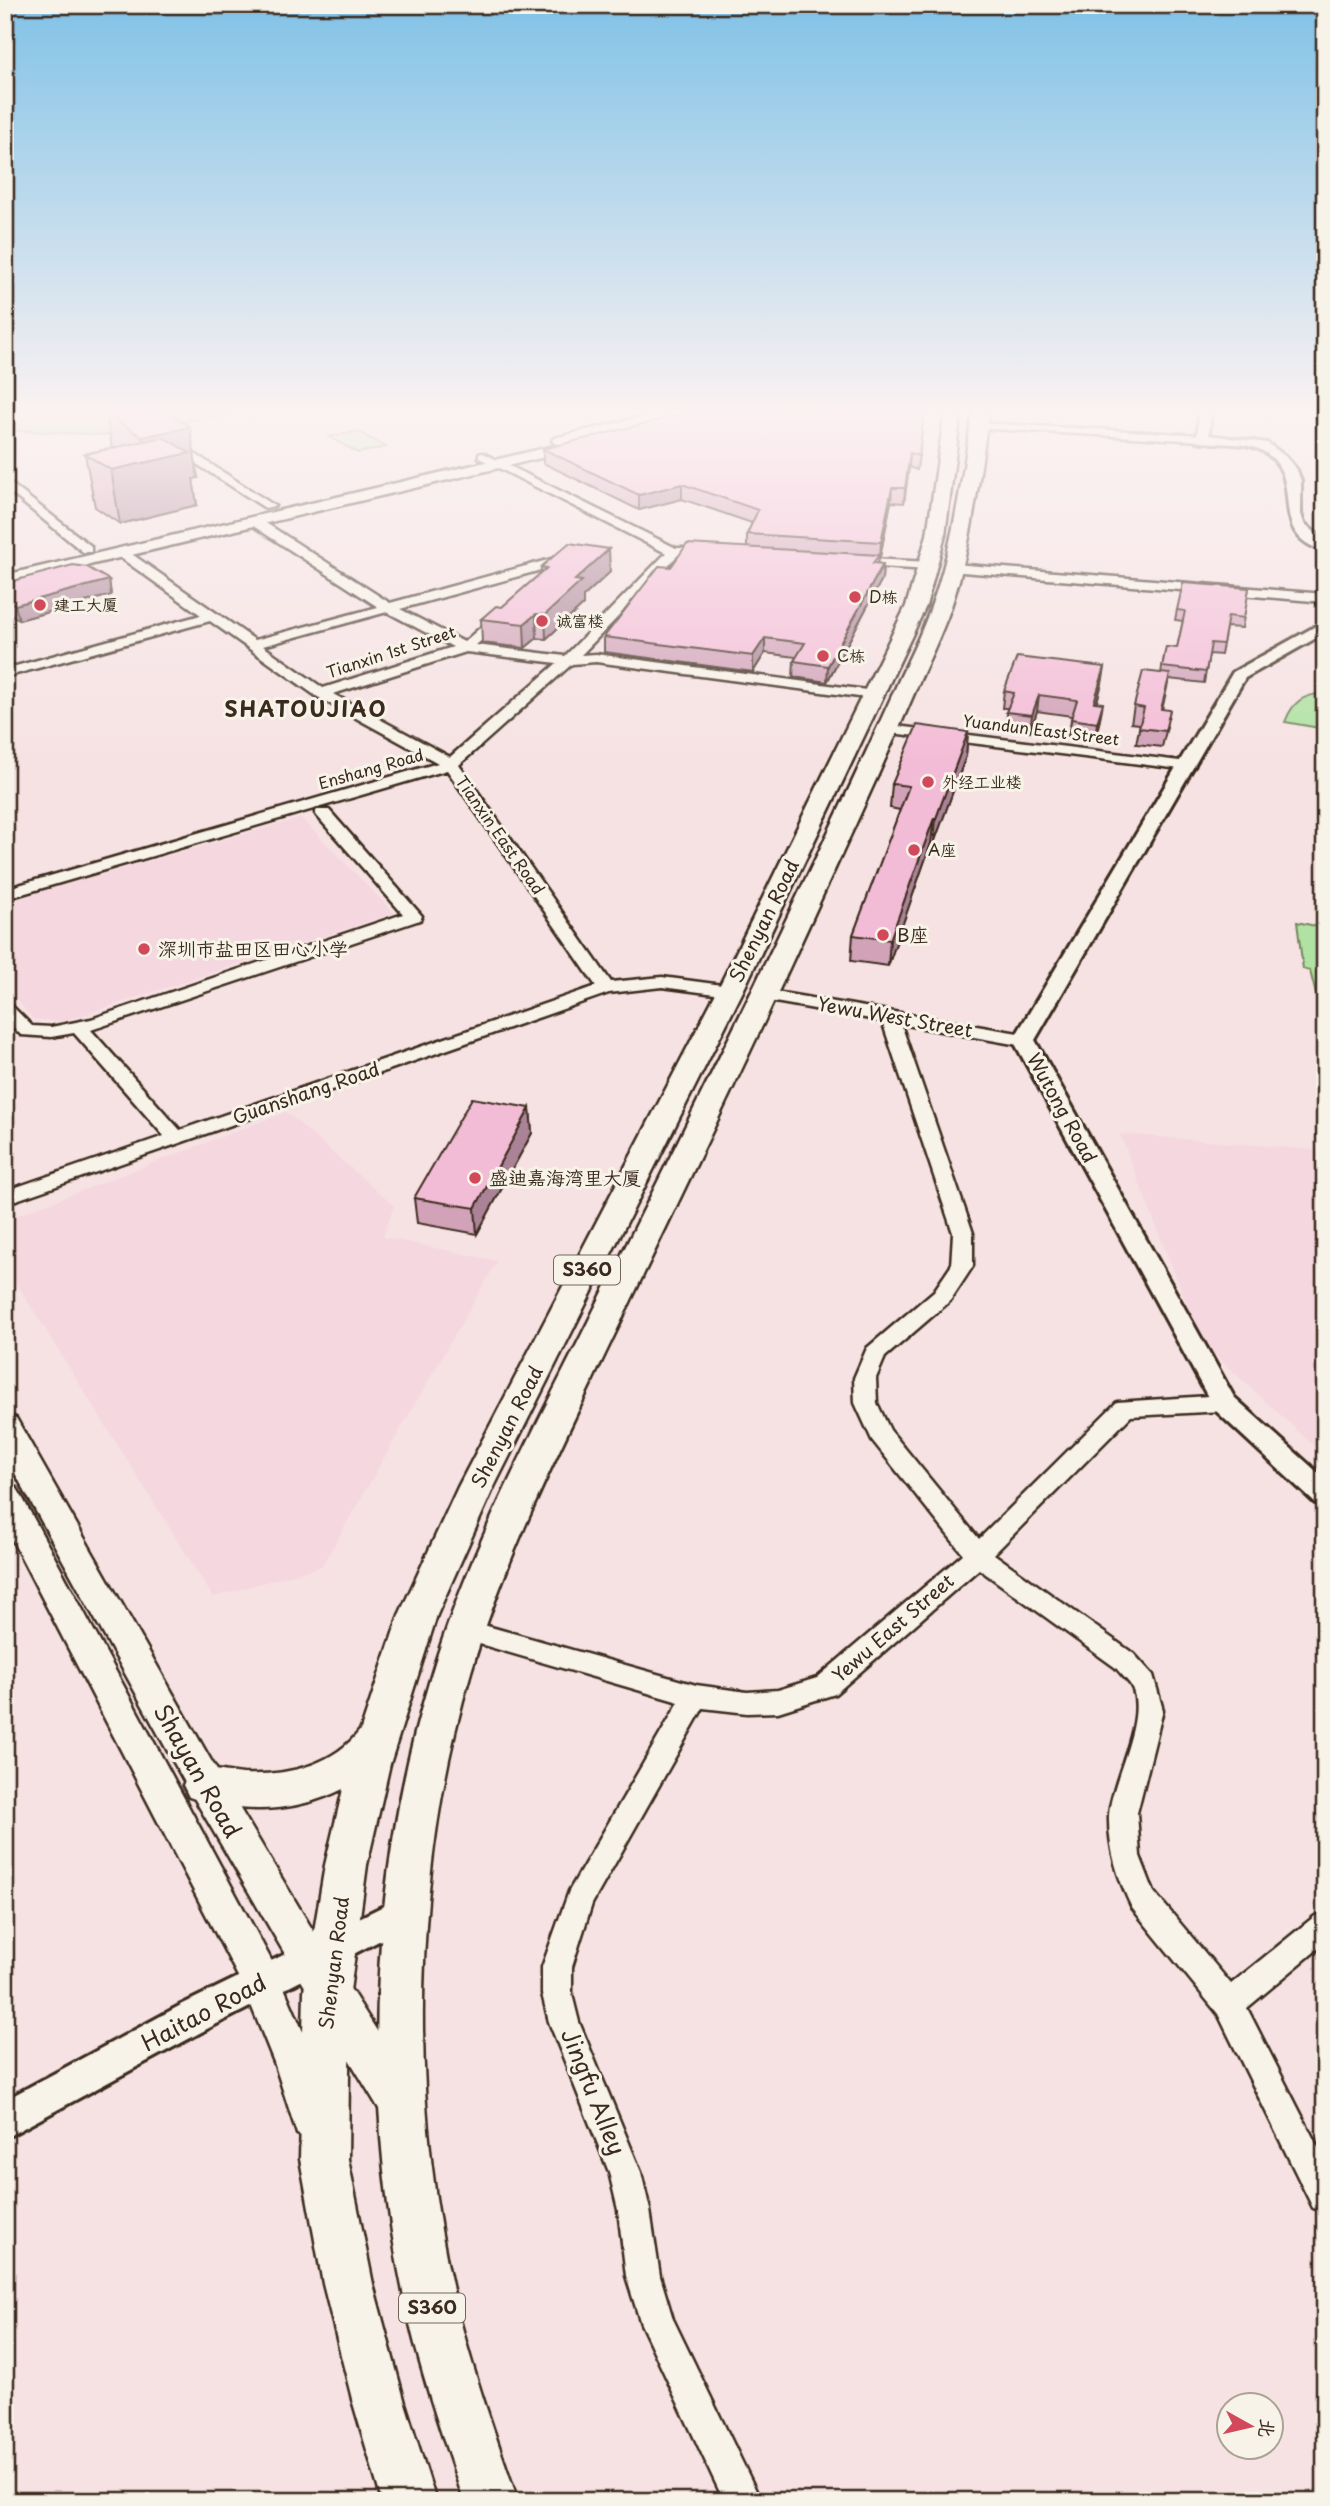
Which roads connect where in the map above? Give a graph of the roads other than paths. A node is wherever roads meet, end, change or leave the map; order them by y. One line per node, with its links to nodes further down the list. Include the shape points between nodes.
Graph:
1 (61, 528): 9 (street)
2 (176, 528): 9 (main road)
3 (225, 528): 11 (main road)
4 (265, 528): 19 (street)
5 (626, 528): 10 (street)
6 (950, 528): 14 (main road, Shenyan Road / S360)
7 (1299, 528): 8 (street)
8 (1325, 547)
9 (87, 549): 15 (main road)
10 (674, 552): 12 (street); 25 (street, Enshang Road)
11 (122, 553): 16 (main road); 21 (street, Tianxin East Road)
12 (702, 553)
13 (841, 561): 14 (street)
14 (942, 567): 18 (street); 28 (main road, Shenyan Road / S360); 29 (main road, Shenyan Road / S360, via 940,610)
15 (5, 568)
16 (5, 580)
17 (537, 584): 19 (street, via 566,559)
18 (1325, 598)
19 (389, 608): 23 (street); 24 (street)
20 (509, 609): 24 (street, Tianxin 1st Street)
21 (212, 616): 23 (street, Tianxin East Road); 26 (street)
22 (1325, 626): 31 (street, Wutong Road, via 1239,675)
23 (253, 645): 27 (street, Tianxin East Road)
24 (465, 649): 25 (street); 27 (street, Tianxin 1st Street)
25 (568, 660): 28 (street, via 596,658); 30 (street, Enshang Road)
26 (5, 673)
27 (321, 693): 30 (street, Tianxin East Road)
28 (874, 695): 29 (main road, Shenyan Road / S360)
29 (874, 727): 31 (street, Yuandun East Street); 35 (main road, Shenyan Road / S360); 36 (main road, Shenyan Road / S360)
30 (451, 764): 33 (street, Enshang Road); 34 (street, Tianxin East Road)
31 (1188, 766): 40 (street, Wutong Road)
32 (323, 813): 39 (street, via 414,916)
33 (5, 894)
34 (606, 988): 35 (street, via 662,982); 41 (street, Guanshang Road)
35 (730, 991): 50 (main road, Shenyan Road / S360, via 476,1487 418,1615)
36 (764, 995): 38 (street, Yewu West Street); 48 (main road, Shenyan Road / S360, via 527,1480)
37 (5, 1009): 39 (street, via 27,1031)
38 (889, 1015): 40 (street, Yewu West Street); 47 (street, via 963,1233 962,1266 942,1296 875,1353 865,1378 866,1403 880,1434)
39 (78, 1027): 41 (street)
40 (1024, 1040): 43 (street, Wutong Road)
41 (177, 1138): 42 (street, Guanshang Road)
42 (5, 1198)
43 (1224, 1403): 46 (street, Wutong Road); 47 (street, Yewu East Street, via 1125,1408)
44 (5, 1426): 51 (main road, Shayan Road)
45 (5, 1495): 55 (main road, Shayan Road)
46 (1325, 1496)
47 (978, 1555): 49 (street, Yewu East Street, via 826,1686 799,1699 766,1704); 57 (street, via 1125,1661 1144,1682 1150,1710 1123,1813 1126,1856 1142,1899)
48 (466, 1630): 49 (street, Yewu East Street); 52 (main road, Shenyan Road / S360, via 425,1780)
49 (696, 1696): 64 (street, Jingfu Alley, via 579,1900 557,1967 557,1994 625,2172 643,2276 658,2323)
50 (386, 1712): 51 (main road, via 374,1744 322,1779 263,1793); 54 (main road, Shenyan Road / S360)
51 (204, 1785): 54 (main road, Shayan Road)
52 (406, 1910): 54 (street, Haitao Road); 58 (main road, Shenyan Road / S360, via 400,2013)
53 (1325, 1925): 57 (street)
54 (321, 1952): 55 (street, Haitao Road); 56 (main road, Shayan Road)
55 (262, 1982): 59 (street, Haitao Road); 60 (main road, Shayan Road, via 295,2062)
56 (327, 1992): 58 (main road, Shayan Road); 60 (main road, Shenyan Road)
57 (1229, 2004): 61 (street)
58 (402, 2109): 63 (main road, Shenyan Road / S360, via 424,2274 449,2376)
59 (5, 2120)
60 (324, 2159): 62 (main road, Shenyan Road, via 348,2284)
61 (1325, 2196)
62 (409, 2501)
63 (491, 2501)
64 (743, 2501)

